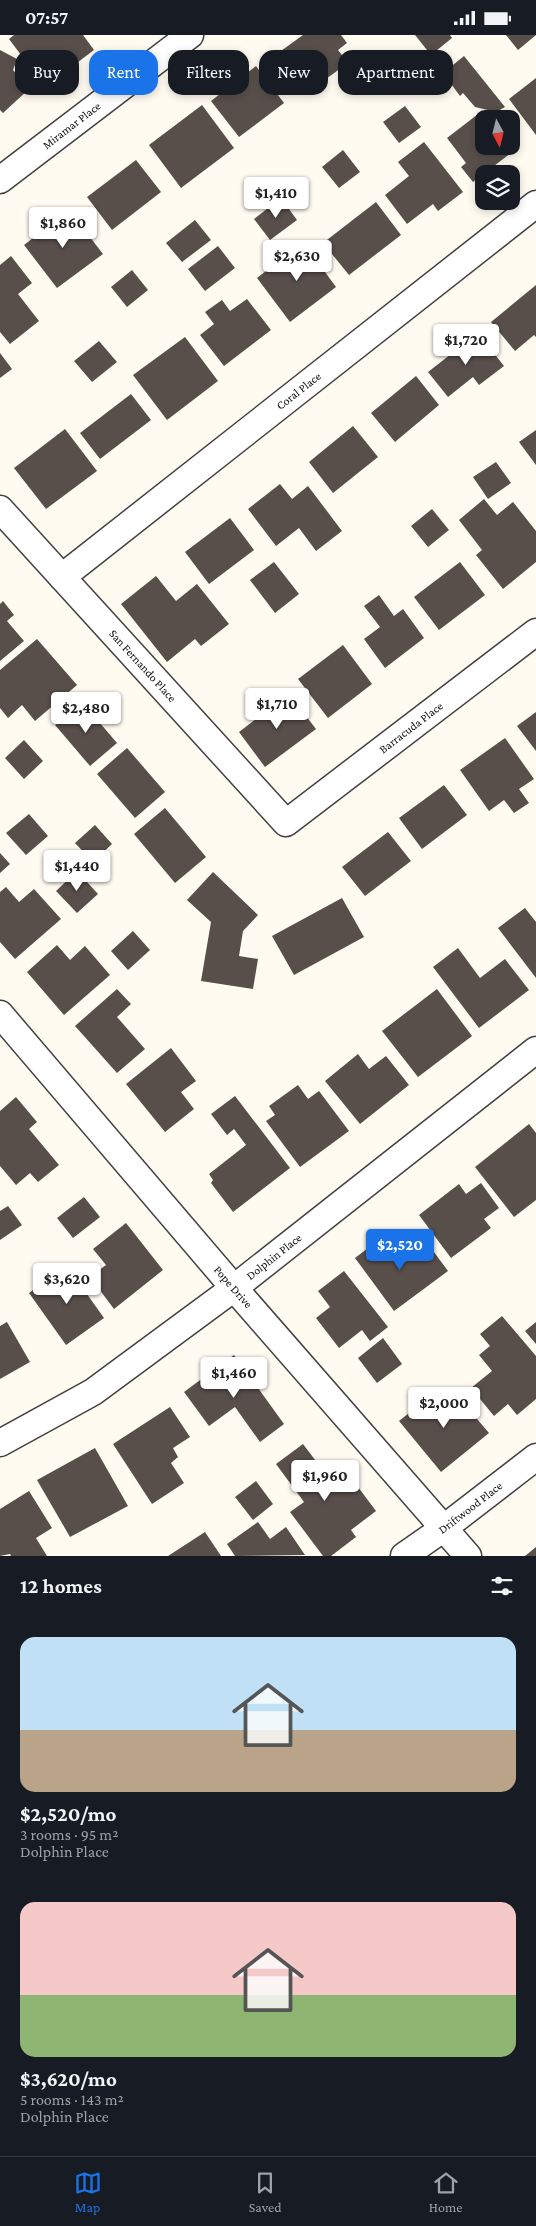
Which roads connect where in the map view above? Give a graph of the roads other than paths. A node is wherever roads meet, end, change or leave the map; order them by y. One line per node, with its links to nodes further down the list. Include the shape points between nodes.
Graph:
1 (190, 35): 2 (street, Miramar Place)
2 (0, 180)
3 (536, 204): 5 (street, Coral Place)
4 (0, 509): 5 (street, San Fernando Place)
5 (62, 577): 7 (street, San Fernando Place)
6 (536, 632): 7 (street, Barracuda Place)
7 (286, 823)
8 (0, 1014): 9 (street, Pope Drive)
9 (9, 1040): 11 (street, Pope Drive)
10 (536, 1050): 11 (street, Dolphin Place)
11 (234, 1288): 12 (street, Dolphin Place, via 93,1393); 14 (street, Pope Drive)
12 (0, 1443)
13 (536, 1457): 14 (street, Driftwood Place)
14 (444, 1528): 15 (street, Driftwood Place); 16 (street, Pope Drive)
15 (404, 1556)
16 (468, 1556)

